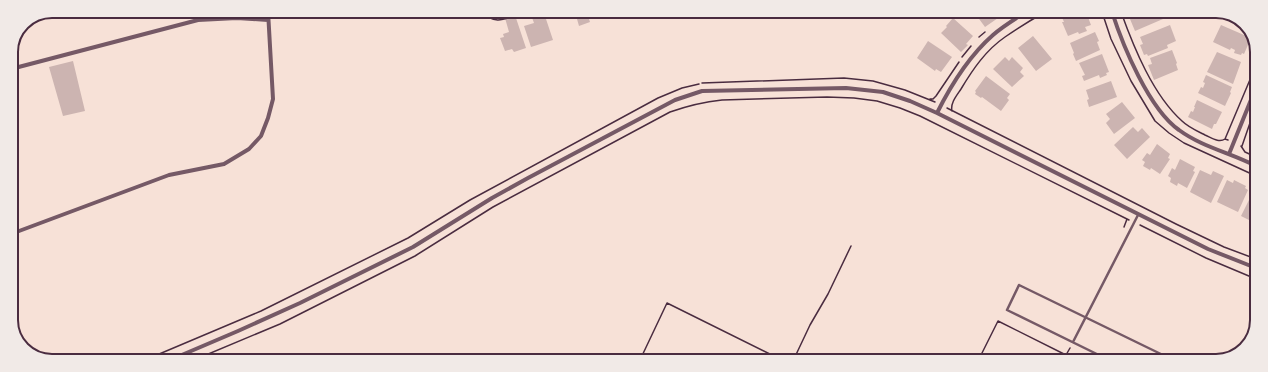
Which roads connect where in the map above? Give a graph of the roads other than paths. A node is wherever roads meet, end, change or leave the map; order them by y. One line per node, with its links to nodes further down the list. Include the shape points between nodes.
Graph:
1 (237, 18): 5 (street)
2 (237, 18): 6 (street, via 198,20)
3 (1017, 18): 8 (street, via 978,49 959,75)
4 (1114, 18): 9 (street, via 1125,50 1159,111 1178,130)
5 (268, 20): 12 (street, via 273,99 261,136 249,149 224,164 169,175)
6 (18, 67)
7 (1250, 102): 9 (street)
8 (938, 113): 11 (street); 16 (street, via 883,92 846,88 702,91 675,100 528,178 413,247 286,309)
9 (1229, 154): 10 (street)
10 (1250, 163)
11 (1138, 215): 13 (street, via 1208,249); 14 (lane)
12 (18, 231)
13 (1250, 266)
14 (1086, 318): 15 (lane); 15 (lane, via 1019,285 1007,310); 18 (lane)
15 (1073, 342): 17 (lane)
16 (184, 354)
17 (1097, 354)
18 (1159, 354)

